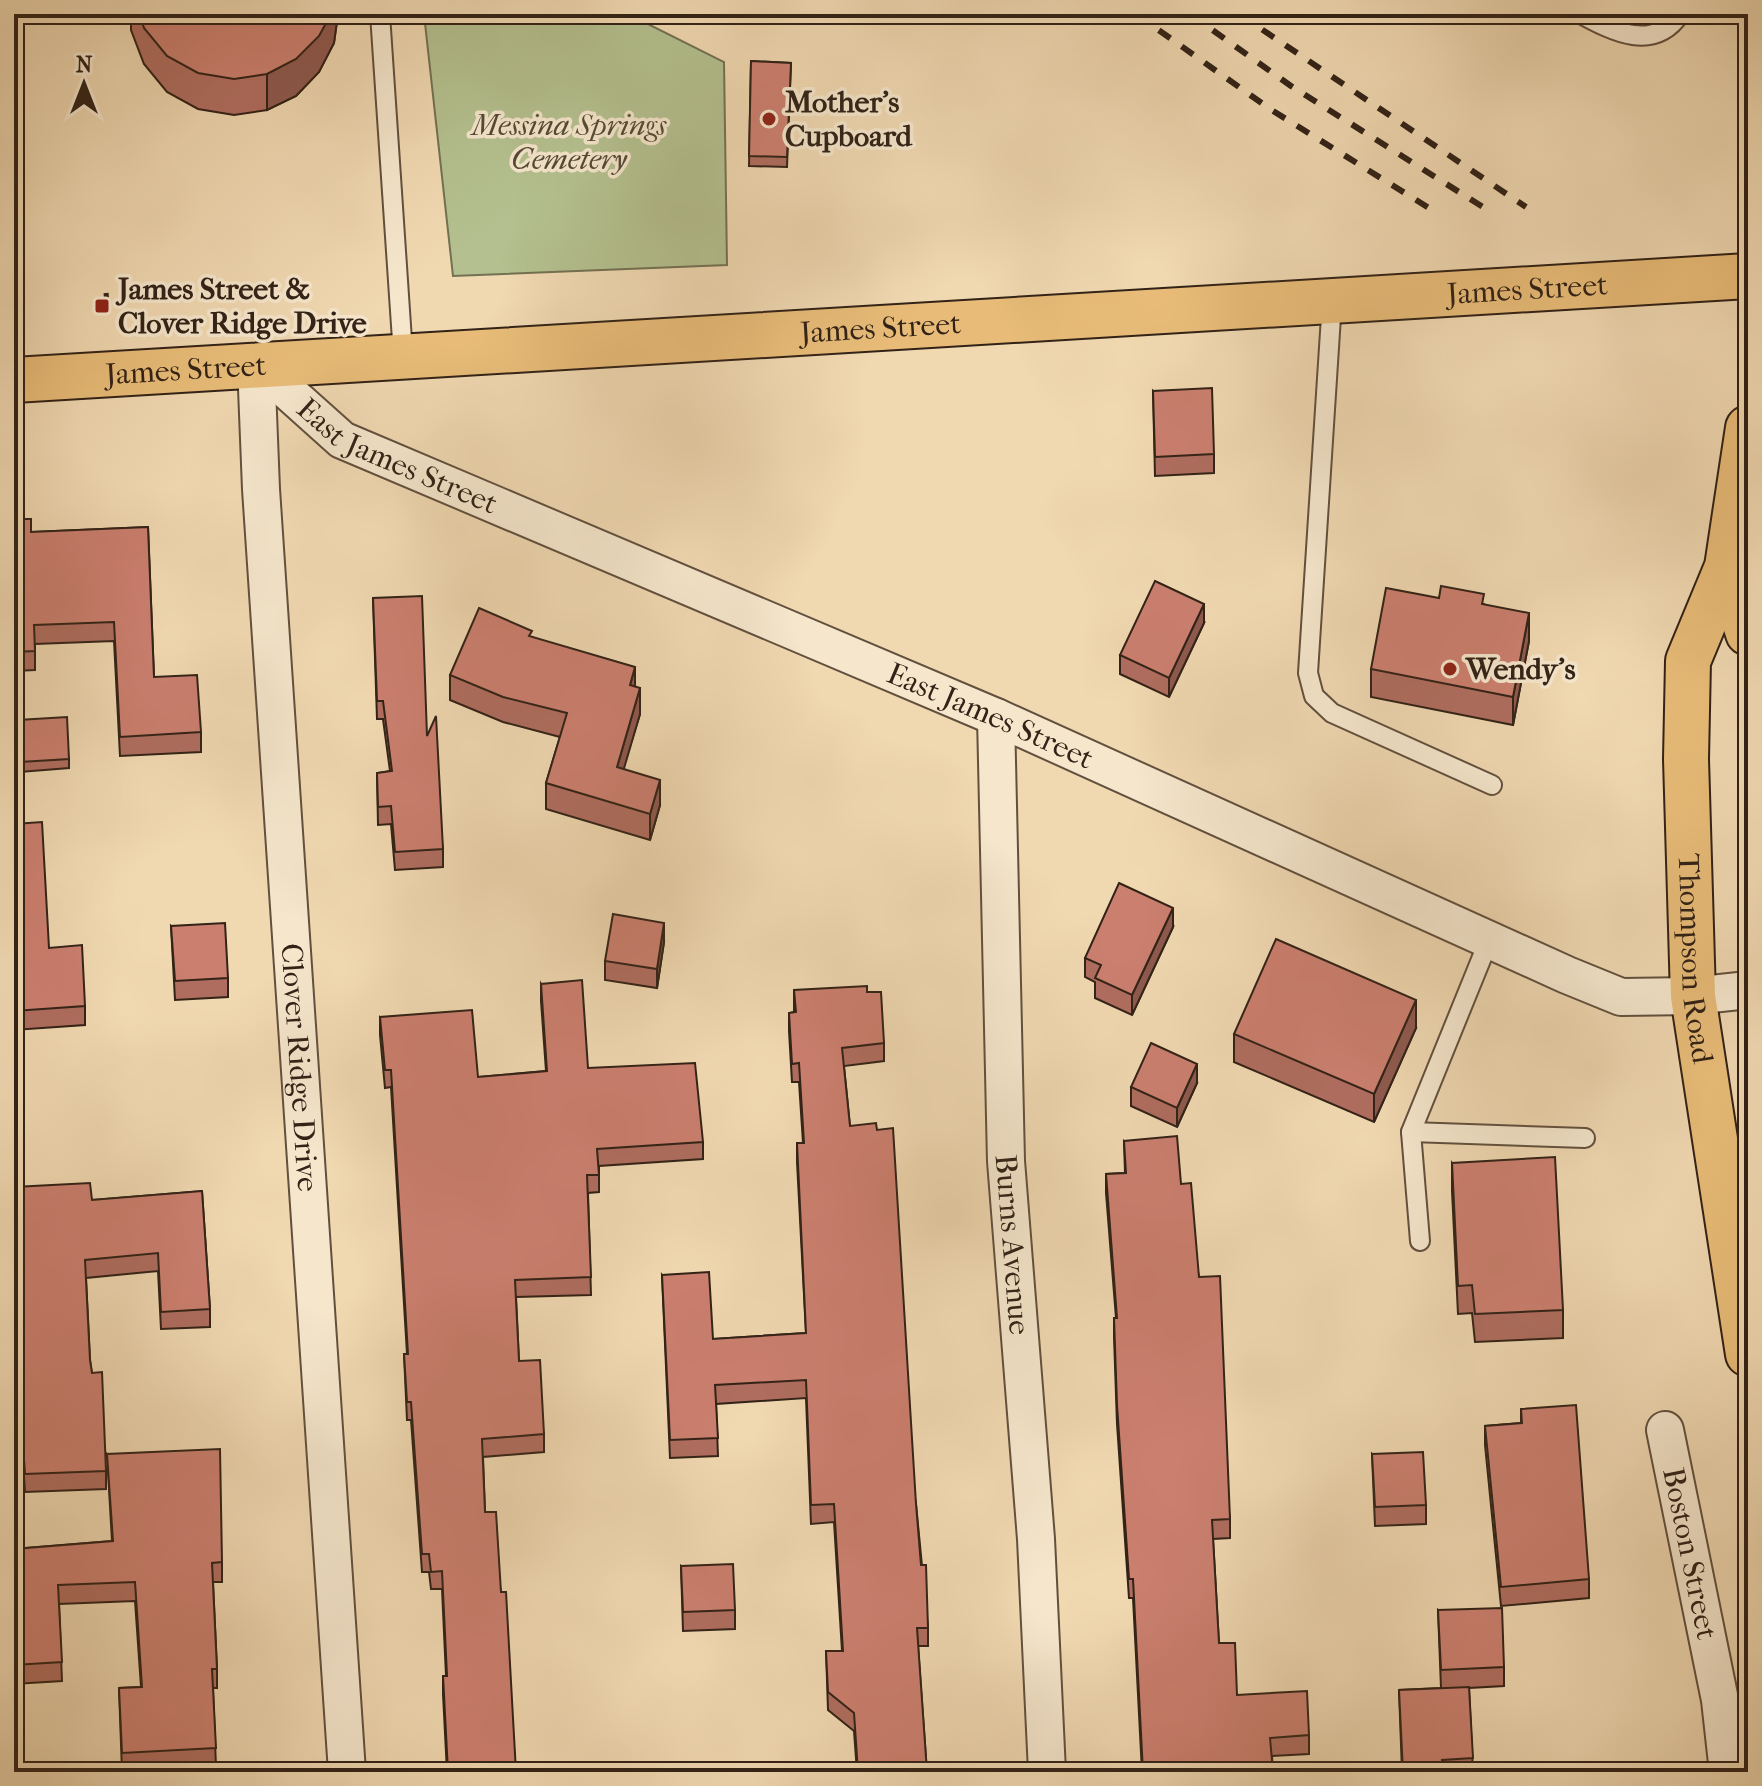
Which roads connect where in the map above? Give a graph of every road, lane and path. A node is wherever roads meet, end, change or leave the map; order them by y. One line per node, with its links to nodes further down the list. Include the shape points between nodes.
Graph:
1 (380, 14): 8 (lane)
2 (1581, 14): 3 (lane, via 1614,33 1637,37 1663,31)
3 (1680, 14)
4 (1748, 276): 6 (main road, James Street)
5 (106, 293): 7 (path)
6 (1332, 301): 8 (main road, James Street); 15 (lane, via 1308,673 1314,696 1332,713)
7 (108, 313)
8 (403, 355): 9 (main road, James Street)
9 (256, 363): 10 (main road, James Street); 14 (street, East James Street, via 342,440); 24 (street, Clover Ridge Drive)
10 (14, 380)
11 (1748, 428): 12 (main road, Thompson Road)
12 (1727, 567): 13 (main road, Thompson Road); 18 (main road, Thompson Road, via 1688,661)
13 (1748, 633)
14 (996, 717): 16 (street, East James Street); 25 (street, Burns Avenue, via 1006,1161 1036,1539)
15 (1492, 785)
16 (1489, 940): 18 (street, East James Street, via 1621,997); 19 (lane)
17 (1748, 990): 18 (street, East James Street)
18 (1693, 996): 22 (main road, Thompson Road)
19 (1411, 1132): 20 (lane); 21 (lane)
20 (1585, 1138)
21 (1420, 1241)
22 (1748, 1354)
23 (1665, 1430): 26 (street, Boston Street, via 1720,1700)
24 (347, 1772)
25 (1047, 1772)
26 (1728, 1772)

